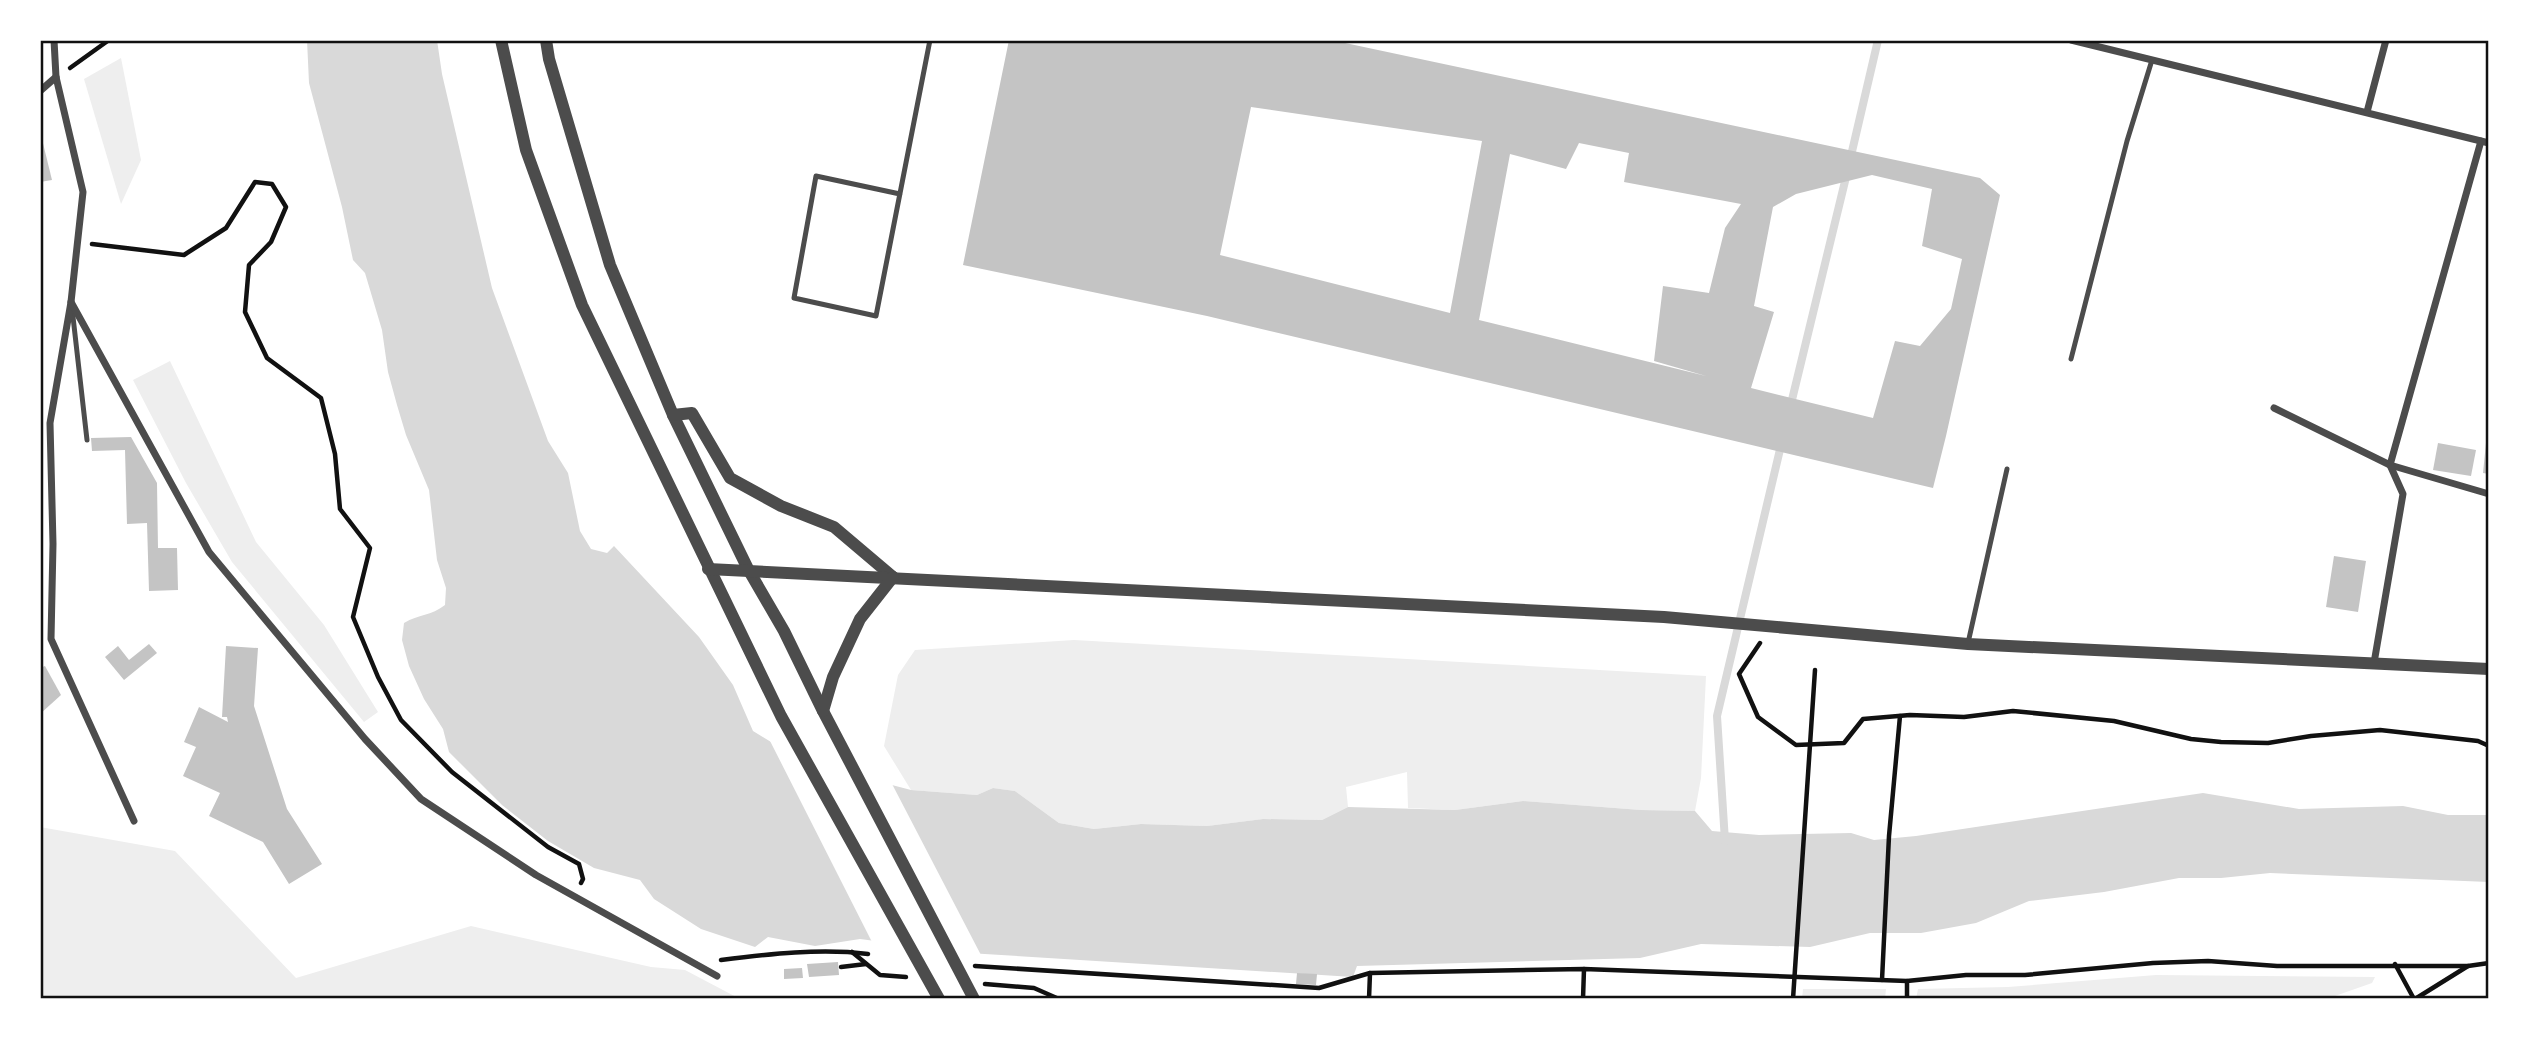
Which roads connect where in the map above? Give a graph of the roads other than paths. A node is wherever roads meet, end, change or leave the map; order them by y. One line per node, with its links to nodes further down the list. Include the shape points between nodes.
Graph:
1 (54, 40): 8 (street)
2 (501, 40): 21 (street, via 526,150 582,305)
3 (547, 40): 16 (street, via 610,265)
4 (930, 40): 12 (lane)
5 (2071, 40): 7 (street)
6 (2386, 40): 10 (street)
7 (2152, 60): 10 (street); 14 (lane)
8 (56, 77): 9 (street); 13 (street, via 83,191)
9 (40, 91)
10 (2367, 112): 11 (street)
11 (2485, 142): 18 (street)
12 (900, 194): 12 (lane, via 816,176 794,298 876,316)
13 (71, 302): 17 (lane); 28 (street, via 50,423 51,639); 29 (street, via 209,552 421,799 536,875)
14 (2071, 359)
15 (2274, 408): 18 (street)
16 (673, 415): 22 (street); 23 (street, via 692,413 730,478 781,506 834,527)
17 (87, 440)
18 (2390, 465): 20 (street); 25 (street, via 2403,494)
19 (2007, 469): 24 (lane)
20 (2489, 494)
21 (708, 569): 22 (street); 30 (street, via 781,716)
22 (748, 569): 23 (street); 27 (street)
23 (893, 577): 24 (street, via 1664,617); 27 (street, via 860,619)
24 (1968, 644): 25 (street)
25 (2374, 663): 26 (street)
26 (2489, 669)
27 (823, 711): 31 (street)
28 (134, 821)
29 (717, 976)
30 (939, 999)
31 (974, 999)

